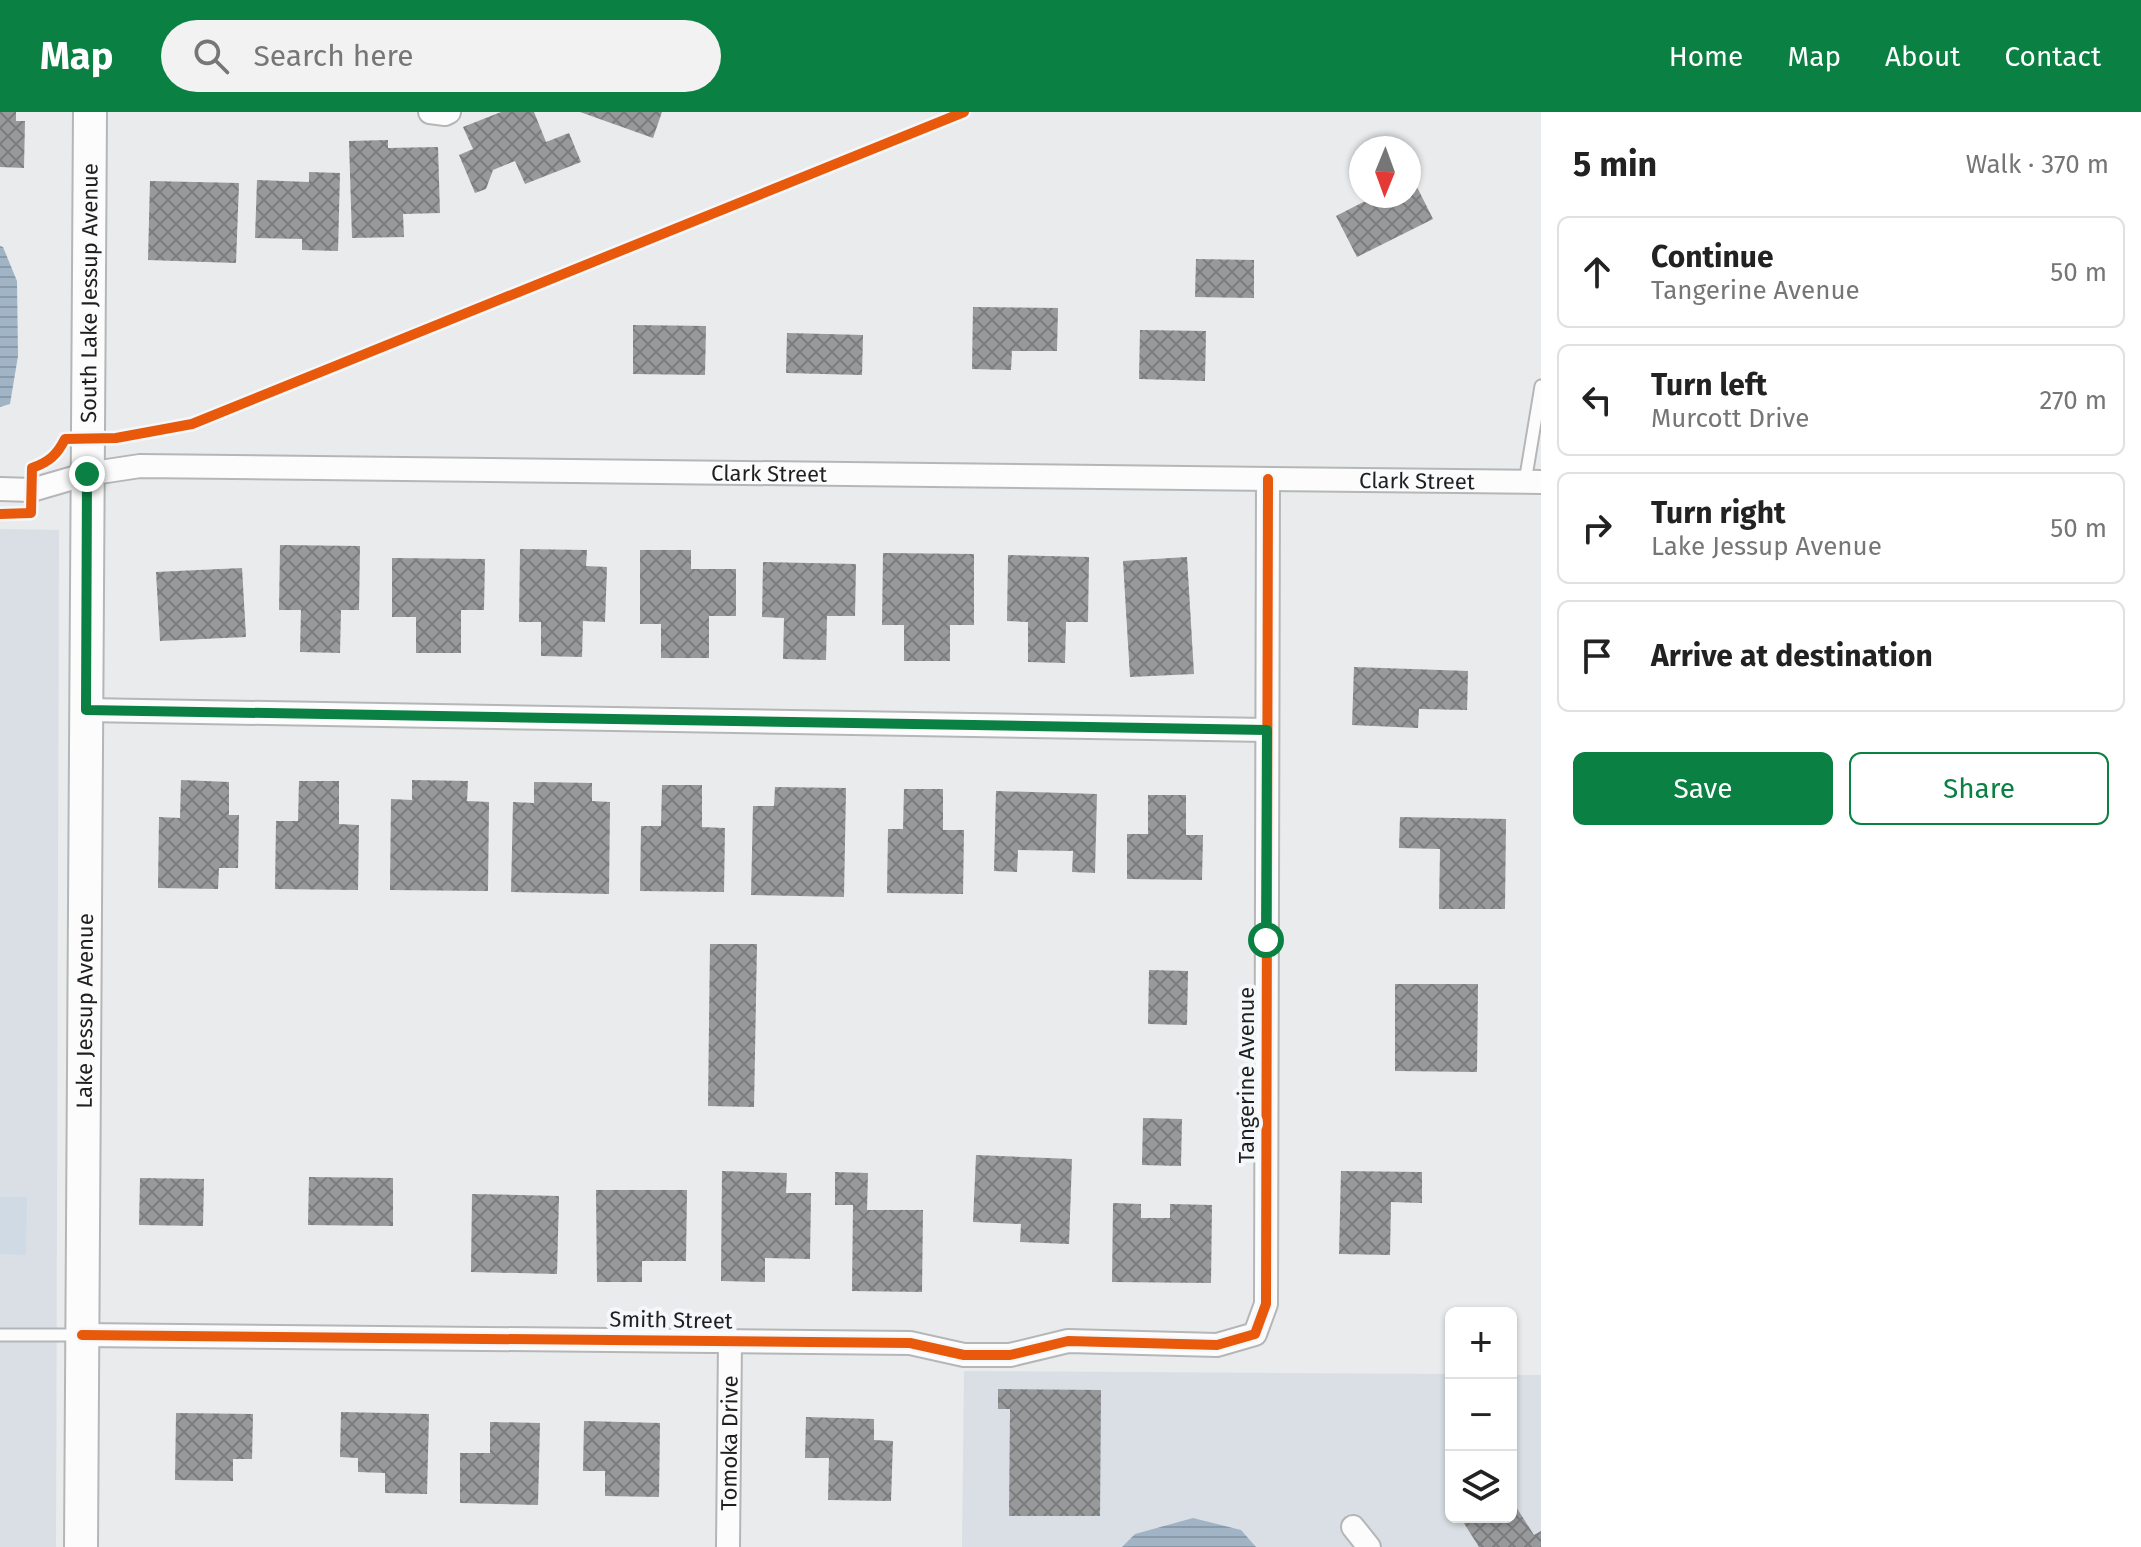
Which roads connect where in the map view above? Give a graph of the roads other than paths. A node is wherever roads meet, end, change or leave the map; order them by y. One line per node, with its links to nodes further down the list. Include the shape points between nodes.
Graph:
1 (90, 112): 5 (street, South Lake Jessup Avenue)
2 (430, 112): 3 (street)
3 (449, 112)
4 (1541, 386): 7 (lane)
5 (87, 474): 6 (street, Clark Street, via 150,466); 8 (street, Clark Street, via 32,490); 9 (street, Lake Jessup Avenue)
6 (1268, 479): 7 (street, Clark Street); 10 (street, Tangerine Avenue)
7 (1533, 482)
8 (0, 489)
9 (86, 710): 10 (street); 13 (street, Lake Jessup Avenue)
10 (1267, 730): 11 (street, Tangerine Avenue, via 1266,1304)
11 (1255, 1334): 14 (street, Smith Street, via 1217,1345 1068,1341 1010,1355 964,1355 910,1343)
12 (0, 1335): 13 (lane)
13 (82, 1335): 14 (street, Smith Street); 16 (street, Lake Jessup Avenue)
14 (730, 1341): 17 (street, Tomoka Drive)
15 (1353, 1527): 18 (street)
16 (81, 1547)
17 (728, 1547)
18 (1369, 1547)

